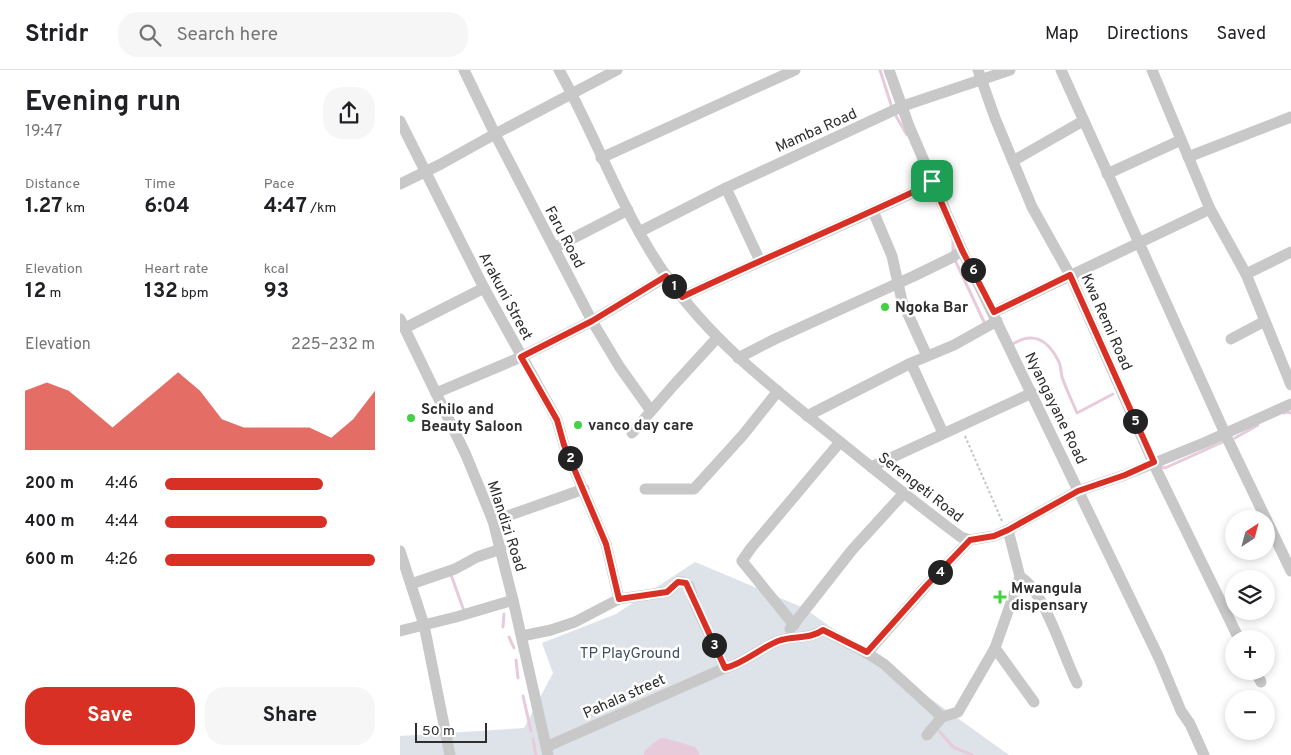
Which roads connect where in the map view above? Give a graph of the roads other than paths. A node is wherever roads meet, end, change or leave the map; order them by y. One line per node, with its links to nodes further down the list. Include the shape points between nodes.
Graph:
1 (464, 70): 15 (street, Faru Road)
2 (559, 70): 10 (street, Serengeti Road)
3 (617, 70): 10 (street)
4 (794, 70): 18 (street)
5 (889, 70): 11 (street, Nyangayane Road)
6 (1010, 70): 9 (street, Mamba Road)
7 (1061, 70): 14 (street)
8 (1152, 70): 16 (street)
9 (980, 75): 11 (street, Mamba Road); 19 (street, Kwa Remi Road)
10 (572, 93): 15 (street); 18 (street, Serengeti Road)
11 (902, 106): 22 (street, Nyangayane Road); 24 (street, Mamba Road)
12 (1291, 117): 17 (street)
13 (400, 121): 20 (street, Arakuni Street)
14 (1083, 121): 19 (street); 21 (street)
15 (495, 134): 20 (street); 30 (street, Faru Road)
16 (1181, 140): 17 (street); 21 (street)
17 (1188, 157): 25 (street)
18 (601, 158): 26 (street, Serengeti Road)
19 (1013, 161): 35 (street, Kwa Remi Road, via 1032,207)
20 (426, 172): 23 (street); 38 (street, Arakuni Street)
21 (1107, 174): 29 (street)
22 (932, 181): 27 (street); 31 (street, Nyangayane Road)
23 (400, 184)
24 (726, 188): 28 (street, Mamba Road); 33 (street)
25 (1210, 209): 29 (street); 34 (street)
26 (628, 210): 28 (street, Serengeti Road); 30 (street)
27 (873, 212): 33 (street); 37 (street, via 892,256)
28 (639, 232): 36 (street, Serengeti Road)
29 (1139, 243): 35 (street); 61 (street)
30 (554, 248): 41 (street, Faru Road)
31 (962, 250): 37 (street); 40 (street, Nyangayane Road)
32 (1291, 252): 34 (street)
33 (760, 261): 39 (street)
34 (1246, 274): 42 (street)
35 (1070, 275): 40 (street); 63 (street, Kwa Remi Road)
36 (666, 276): 39 (street, Serengeti Road); 41 (street)
37 (898, 283): 48 (street, via 902,301); 50 (street)
38 (484, 288): 43 (street); 49 (street, Arakuni Street)
39 (682, 297): 44 (street, Serengeti Road)
40 (996, 317): 48 (street, via 954,345); 55 (street, Nyangayane Road)
41 (592, 321): 49 (street); 57 (street, Faru Road)
42 (1265, 321): 45 (street); 52 (street)
43 (402, 324): 46 (street, Mlandizi Road)
44 (717, 338): 50 (street, Serengeti Road); 57 (street)
45 (1231, 338)
46 (411, 341): 47 (street); 54 (street, Mlandizi Road)
47 (400, 346)
48 (927, 356): 51 (street)
49 (521, 357): 54 (street); 65 (street, Arakuni Street, via 557,420 564,445)
50 (738, 358): 53 (street, Serengeti Road)
51 (911, 364): 58 (street); 59 (street)
52 (1291, 385)
53 (778, 392): 58 (street, Serengeti Road); 66 (street, via 694,489)
54 (436, 393): 70 (street, Mlandizi Road)
55 (1032, 393): 59 (street); 67 (street, Nyangayane Road)
56 (1291, 404): 61 (street, Serengeti Road)
57 (651, 411): 60 (street)
58 (807, 416): 62 (street, Serengeti Road)
59 (943, 433): 64 (street)
60 (632, 434)
61 (1226, 434): 63 (street, Serengeti Road); 69 (street)
62 (840, 442): 64 (street, Serengeti Road); 82 (street, via 742,561)
63 (1154, 462): 67 (street, Serengeti Road); 84 (street, Kwa Remi Road)
64 (871, 467): 68 (street, Serengeti Road)
65 (584, 489): 70 (street); 80 (street, Arakuni Street, via 606,544)
66 (646, 489)
67 (1078, 491): 71 (street, Serengeti Road); 97 (street, Nyangayane Road)
68 (904, 493): 73 (street, Serengeti Road, via 953,531); 82 (street, via 852,550)
69 (1262, 510)
70 (493, 521): 74 (street, Mlandizi Road)
71 (1008, 530): 73 (street, Serengeti Road); 78 (street)
72 (1275, 533): 75 (street)
73 (970, 540): 89 (street)
74 (500, 549): 79 (street); 81 (street, Mlandizi Road)
75 (1287, 552): 77 (street)
76 (401, 554): 79 (street)
77 (1291, 571)
78 (1020, 577): 88 (street); 91 (street, via 1035,590)
79 (411, 584): 83 (street)
80 (619, 599): 86 (street, via 569,624); 90 (street, via 667,592 678,582 686,583)
81 (513, 600): 83 (street); 86 (street, Mlandizi Road)
82 (794, 624): 87 (street)
83 (424, 625): 85 (street); 96 (street)
84 (1235, 630)
85 (400, 631)
86 (522, 636): 95 (street, Mlandizi Road)
87 (780, 640): 89 (street, Pahala street, via 817,634 823,630); 90 (street, Pahala street, via 735,666)
88 (995, 648): 92 (street); 93 (street, via 958,712)
89 (867, 652): 93 (street, Pahala street)
90 (725, 668): 95 (street, Pahala street)
91 (1077, 683)
92 (1034, 702)
93 (943, 717): 94 (street)
94 (927, 735)
95 (547, 751)
96 (450, 755)
97 (1204, 755)

